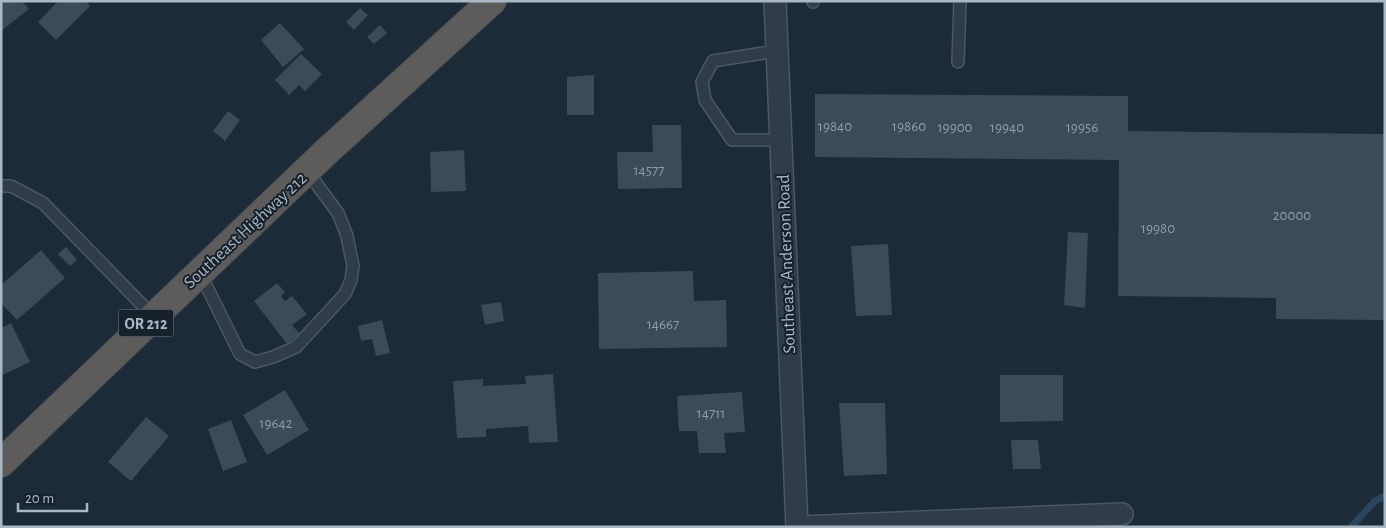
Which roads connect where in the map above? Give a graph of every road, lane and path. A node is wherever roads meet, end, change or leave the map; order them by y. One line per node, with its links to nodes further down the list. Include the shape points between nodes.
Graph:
1 (492, 1): 7 (highway, Southeast Highway 212 / OR 212)
2 (775, 1): 4 (street, Southeast Anderson Road)
3 (960, 1): 5 (lane)
4 (776, 51): 6 (street, Southeast Anderson Road); 6 (lane, via 713,61 702,82 705,100 732,140)
5 (958, 62)
6 (781, 140): 13 (street, Southeast Anderson Road)
7 (306, 171): 9 (highway, Southeast Highway 212 / OR 212); 9 (lane, via 338,213 353,266 345,294 296,347 254,362 240,354)
8 (1, 186): 10 (lane, via 11,186 42,204)
9 (200, 272): 10 (highway, Southeast Highway 212 / OR 212)
10 (153, 316): 11 (highway, Southeast Highway 212 / OR 212)
11 (1, 463)
12 (1111, 519): 13 (street)
13 (798, 527)

